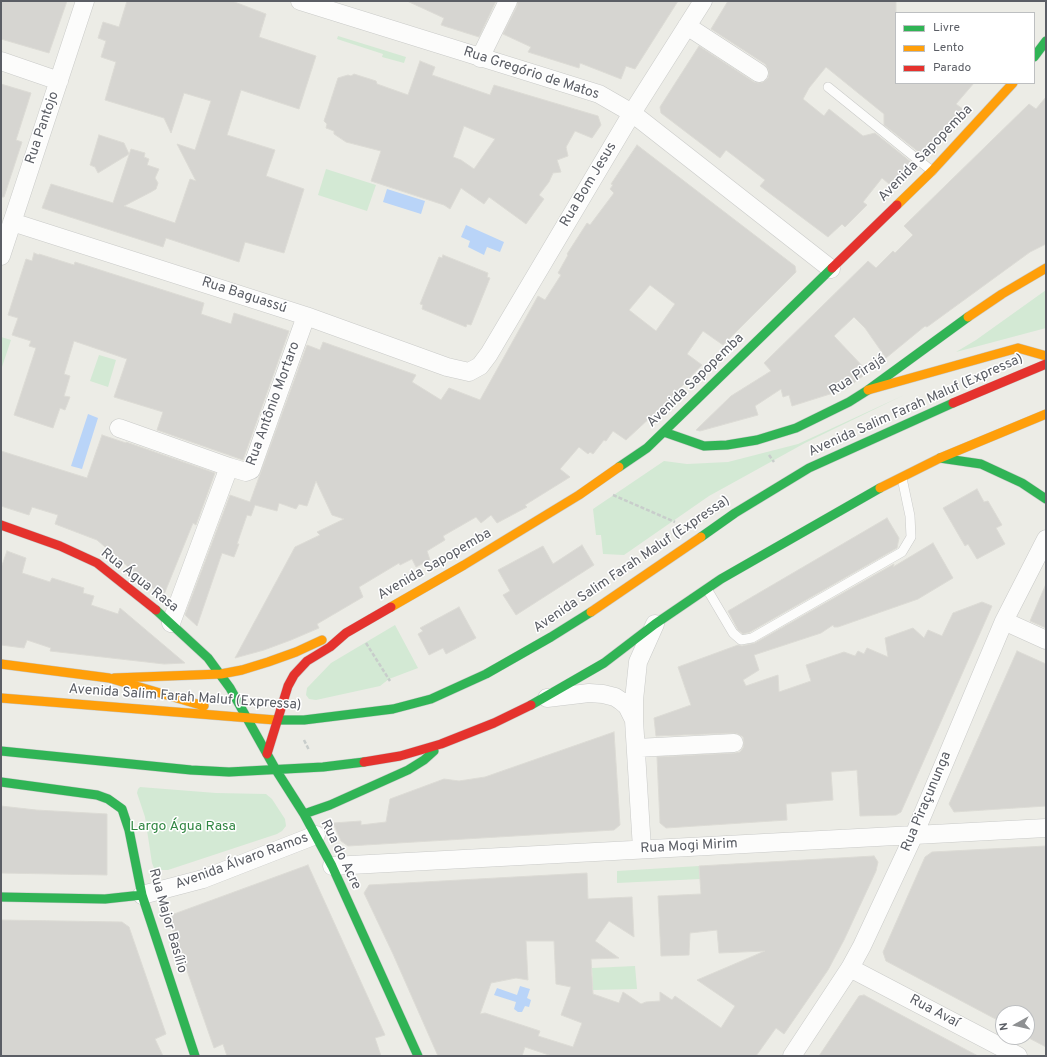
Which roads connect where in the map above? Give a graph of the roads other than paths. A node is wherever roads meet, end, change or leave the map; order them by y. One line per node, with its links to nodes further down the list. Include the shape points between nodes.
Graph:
1 (85, 1): 11 (street, Rua Pantojo)
2 (300, 1): 8 (street, Rua Gregório de Matos)
3 (508, 1): 8 (street)
4 (703, 1): 5 (street, Rua Bom Jesus)
5 (687, 26): 10 (street); 14 (street, Rua Bom Jesus)
6 (1046, 41): 7 (main road)
7 (1035, 56)
8 (480, 58): 14 (street, Rua Gregório de Matos, via 599,94)
9 (1, 61): 11 (street)
10 (759, 73)
11 (59, 81): 16 (street, Rua Pantojo)
12 (1012, 84): 15 (main road, Avenida Sapopemba)
13 (828, 87): 15 (lane)
14 (632, 113): 19 (street, Rua Gregório de Matos); 23 (street, Rua Bom Jesus, via 489,354)
15 (932, 171): 19 (main road, Avenida Sapopemba)
16 (12, 222): 17 (street, Rua Pantojo); 20 (street, Rua Baguassú)
17 (1, 256)
18 (1046, 268): 24 (main road, Rua Pirajá, via 1002,294)
19 (831, 269): 27 (main road, Avenida Sapopemba)
20 (306, 316): 23 (street, Rua Baguassú, via 452,368 469,372); 29 (street, Rua Antônio Mortaro, via 253,467 246,472)
21 (1046, 356): 24 (main road, via 1018,348)
22 (1046, 364): 46 (main road, Avenida Salim Farah Maluf (Expressa), via 974,393 809,468 735,513 606,602 486,674 431,699 393,709 304,720)
23 (475, 369)
24 (868, 390): 27 (main road, Rua Pirajá, via 796,428 757,440 704,446)
25 (1046, 414): 28 (main road)
26 (119, 428): 29 (street, Rua Antônio Mortaro)
27 (664, 432): 38 (main road, Avenida Sapopemba, via 647,448 579,495)
28 (940, 458): 30 (main road); 31 (main road, via 981,464 1022,483)
29 (228, 467): 36 (street, Rua Antônio Mortaro)
30 (902, 476): 34 (main road); 34 (lane, via 910,516 911,537 902,552 752,638 741,640 733,633)
31 (1046, 499)
32 (1, 525): 36 (main road, Rua Água Rasa, via 60,546 96,563)
33 (1046, 539): 35 (street, Rua Piraçununga)
34 (707, 589): 37 (main road)
35 (1004, 621): 39 (street); 58 (street, Rua Piraçununga)
36 (171, 623): 41 (main road, Rua Água Rasa)
37 (655, 624): 44 (main road, via 604,663); 47 (street, via 638,662)
38 (346, 633): 41 (main road, Avenida Sapopemba, via 268,662); 46 (main road, Avenida Sapopemba, via 330,647 307,661 294,675 285,694)
39 (1046, 640)
40 (1, 664): 42 (main road)
41 (221, 674): 42 (main road, Avenida Sapopemba); 45 (main road, Rua do Acre)
42 (109, 678): 45 (main road)
43 (1, 698): 45 (main road, Avenida Salim Farah Maluf (Expressa))
44 (545, 698): 47 (street, via 603,694 615,697 627,706); 49 (main road, via 494,723)
45 (248, 719): 46 (main road, Avenida Salim Farah Maluf (Expressa)); 52 (main road, Rua do Acre)
46 (278, 720): 52 (main road, Avenida Sapopemba)
47 (634, 720): 50 (street)
48 (734, 743): 50 (street)
49 (442, 744): 53 (main road, via 374,761); 55 (main road, via 408,770)
50 (636, 748): 59 (street)
51 (1, 751): 53 (main road, via 191,770)
52 (267, 754): 53 (main road, Rua do Acre)
53 (276, 770): 55 (main road, Rua do Acre)
54 (1, 782): 61 (main road, Rua Major Basílio, via 97,795 116,804 122,809 127,820)
55 (304, 814): 57 (main road, Rua do Acre)
56 (1046, 828): 58 (street, Rua Mogi Mirim)
57 (316, 835): 60 (main road, Rua do Acre); 61 (street, Avenida Álvaro Ramos, via 203,880)
58 (914, 835): 59 (street, Rua Mogi Mirim); 63 (street, Rua Piraçununga)
59 (642, 849): 60 (street, Rua Mogi Mirim)
60 (332, 866): 65 (main road, Rua do Acre)
61 (142, 895): 62 (main road, Avenida Álvaro Ramos, via 93,899); 64 (main road, Rua Major Basílio)
62 (1, 897)
63 (850, 968): 66 (street, Rua Piraçununga); 67 (street, Rua Avaí)
64 (195, 1056)
65 (418, 1056)
66 (792, 1056)
67 (1018, 1056)

